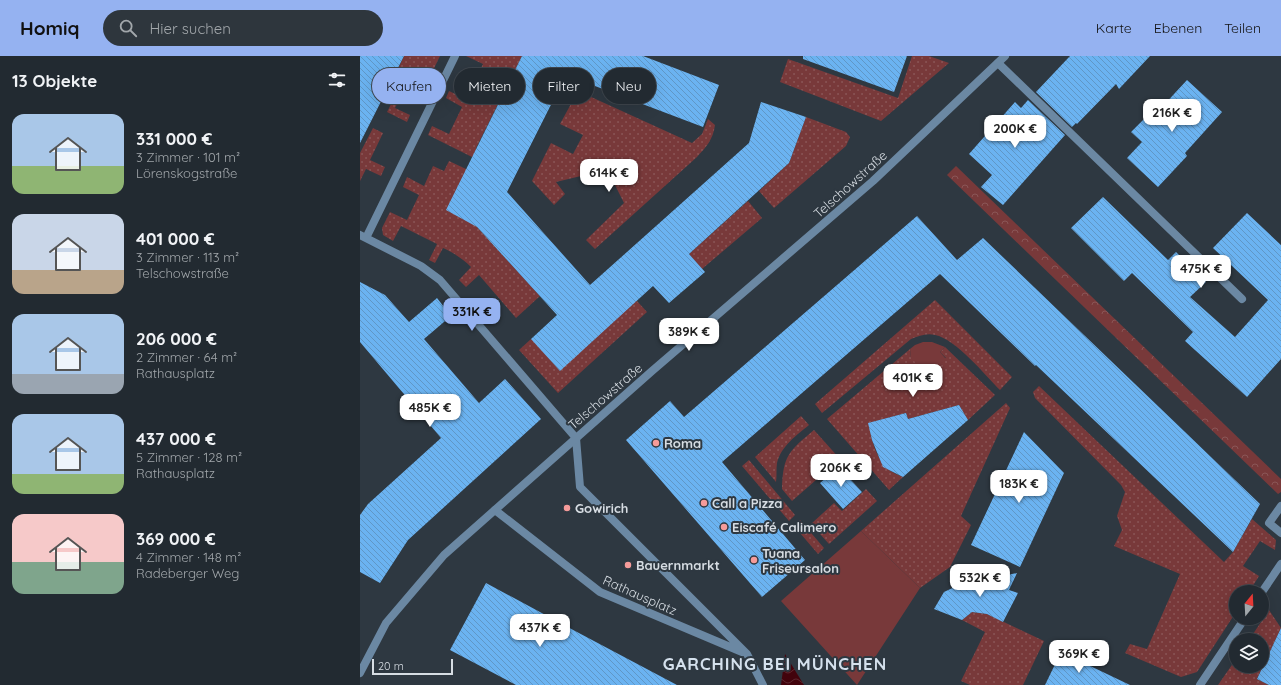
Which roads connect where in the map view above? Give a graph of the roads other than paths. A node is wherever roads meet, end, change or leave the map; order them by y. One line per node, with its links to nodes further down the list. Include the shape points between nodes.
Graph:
1 (454, 56): 4 (street)
2 (1005, 56): 3 (street, Telschowstraße)
3 (998, 63): 5 (street); 6 (street, Telschowstraße, via 872,181)
4 (363, 237): 6 (street, via 421,266 440,280)
5 (1242, 299)
6 (576, 438): 8 (street, Telschowstraße); 13 (street, Rathausplatz, via 580,487)
7 (1281, 506): 9 (street, via 1269,523)
8 (495, 510): 13 (street, Rathausplatz, via 600,592); 14 (street, Telschowstraße, via 444,555 400,606 386,623)
9 (1281, 533)
10 (1281, 564): 11 (street)
11 (1267, 585)
12 (1240, 625): 16 (street)
13 (747, 654): 15 (street, Rathausplatz)
14 (360, 673)
15 (763, 685)
16 (1200, 685)

